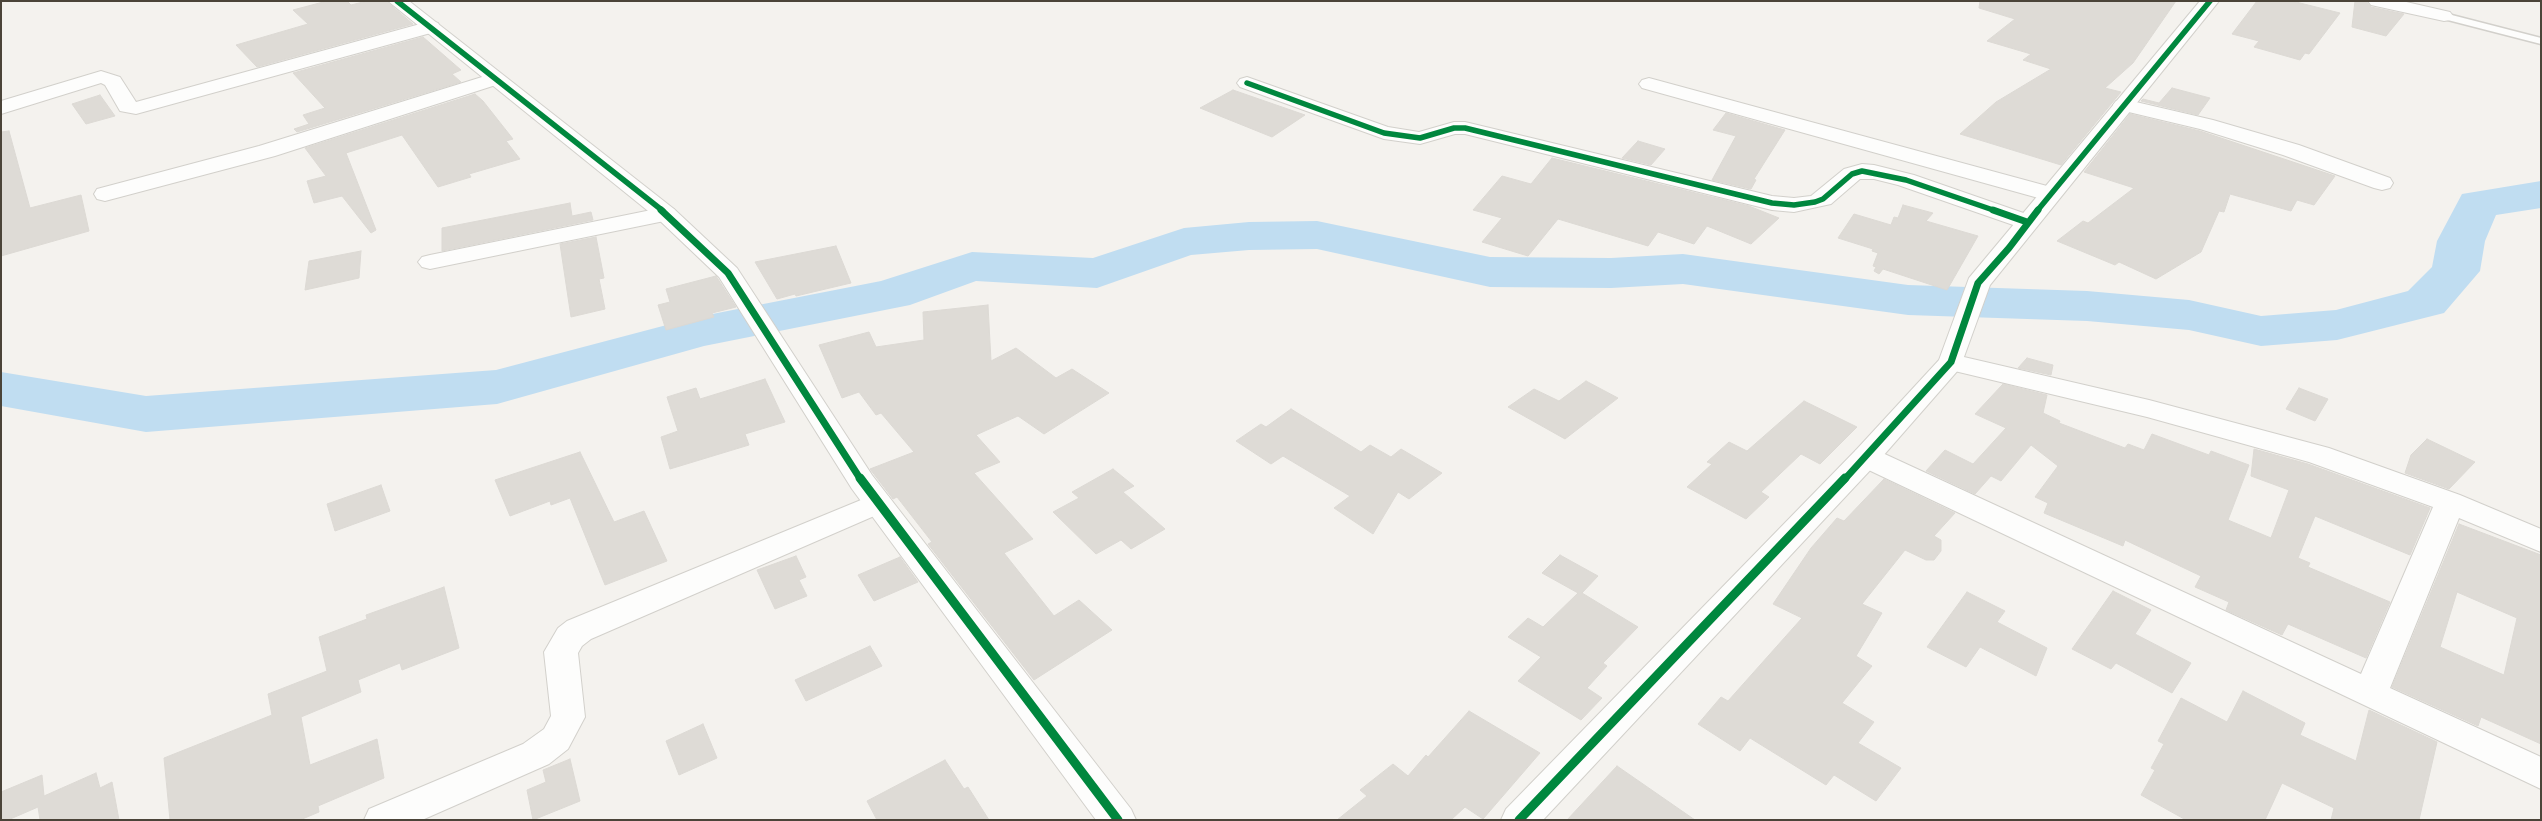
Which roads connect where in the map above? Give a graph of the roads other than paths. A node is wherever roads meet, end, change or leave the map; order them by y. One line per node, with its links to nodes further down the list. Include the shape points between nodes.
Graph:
1 (397, 1): 5 (street)
2 (2210, 1): 10 (street)
3 (2377, 1): 4 (street)
4 (2444, 16): 6 (lane)
5 (431, 27): 7 (street); 11 (street, via 136,108 127,107 113,81 101,77)
6 (2541, 41)
7 (496, 79): 13 (street, via 286,145); 15 (street)
8 (1247, 83): 16 (street, via 1384,133 1420,138 1465,128 1772,203 1794,205 1815,202 1852,174 1862,171 1906,180)
9 (1649, 84): 14 (street)
10 (2123, 104): 12 (street, via 2206,124); 14 (street)
11 (1, 108)
12 (2382, 183)
13 (105, 194)
14 (2050, 194): 16 (street)
15 (666, 214): 17 (street); 21 (street, via 728,273)
16 (2027, 222): 18 (street, via 1978,284)
17 (430, 262)
18 (1951, 362): 19 (street); 20 (street, via 2259,438 2385,477)
19 (1866, 457): 23 (street); 27 (street)
20 (2450, 502): 22 (street); 23 (street)
21 (878, 503): 25 (street, via 579,630 570,637 561,652 568,717 556,739 536,754); 26 (street)
22 (2541, 541)
23 (2371, 692): 24 (street)
24 (2541, 774)
25 (382, 820)
26 (1118, 820)
27 (1519, 820)

